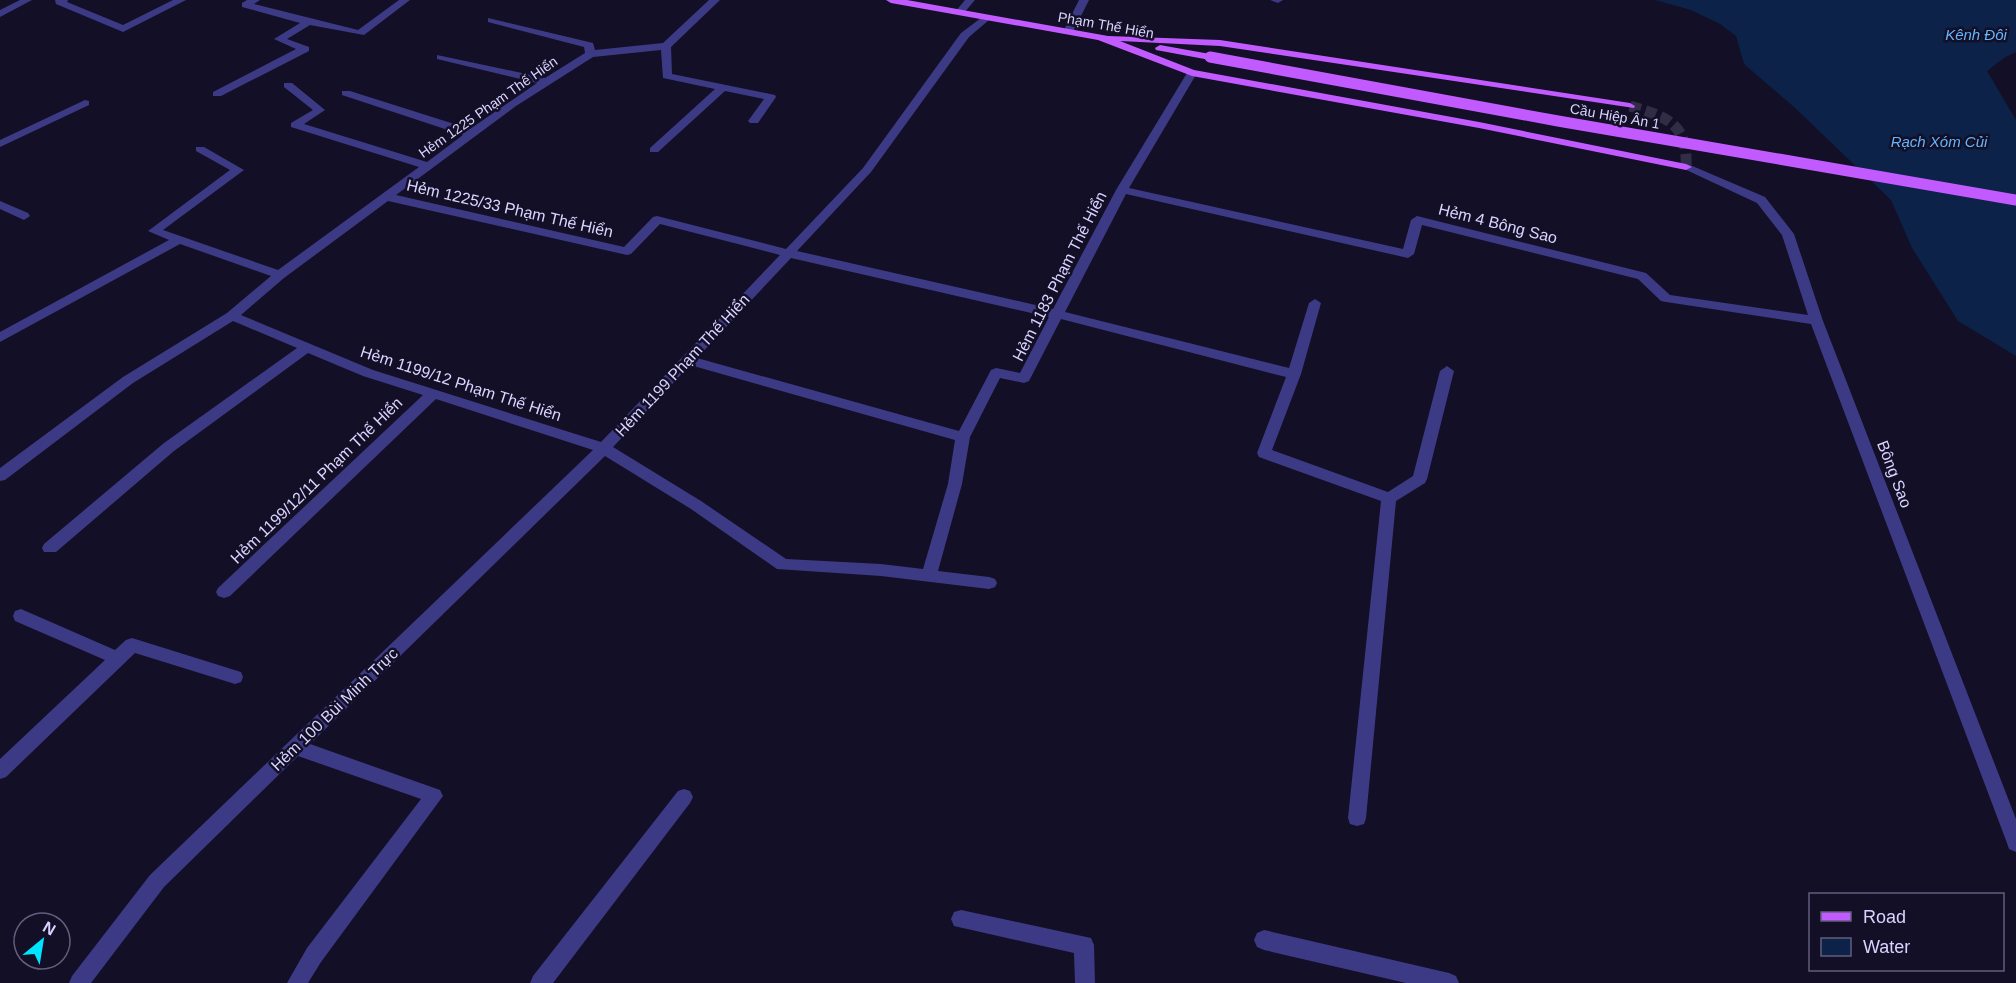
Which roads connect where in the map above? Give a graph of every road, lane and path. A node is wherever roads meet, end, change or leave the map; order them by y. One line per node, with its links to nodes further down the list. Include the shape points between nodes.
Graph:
1 (27, 0): 11 (street)
2 (181, 0): 9 (street, via 123,29)
3 (255, 0): 14 (street, via 245,5)
4 (405, 0): 14 (street, via 360,33)
5 (715, 0): 17 (street)
6 (891, 0): 10 (main road, Phạm Thế Hiển)
7 (970, 0): 10 (street)
8 (1084, 0): 15 (street)
9 (57, 1)
10 (960, 12): 12 (main road, Phạm Thế Hiển)
11 (0, 14)
12 (985, 18): 15 (main road, Phạm Thế Hiển); 42 (street, Hẻm 1199 Phạm Thế Hiển, via 965,35 867,170)
13 (492, 20): 18 (street, via 589,45)
14 (309, 22): 26 (street, via 279,39 305,49)
15 (1068, 32): 16 (main road, Phạm Thế Hiển)
16 (1100, 37): 20 (main road, Phạm Thế Hiển); 21 (main road); 28 (main road, via 1220,43)
17 (666, 46): 18 (street, Hẻm 1225 Phạm Thế Hiển); 24 (street, via 667,76)
18 (591, 54): 22 (street, Hẻm 1225 Phạm Thế Hiển)
19 (441, 57): 22 (street)
20 (1210, 57): 38 (main road, Cầu Hiệp Ân 1, bridge)
21 (1192, 73): 35 (main road); 36 (street, Hẻm 1183 Phạm Thế Hiển)
22 (546, 82): 30 (street, Hẻm 1225 Phạm Thế Hiển)
23 (288, 85): 34 (street, via 321,110 295,125)
24 (723, 87): 29 (street, via 771,97); 33 (street)
25 (346, 93): 30 (street)
26 (217, 94)
27 (85, 103): 31 (street)
28 (1630, 106)
29 (754, 121)
30 (473, 134): 34 (street, Hẻm 1225 Phạm Thế Hiển)
31 (0, 144)
32 (200, 149): 41 (street, via 238,170 154,231)
33 (654, 150)
34 (429, 166): 37 (street, Hẻm 1225 Phạm Thế Hiển)
35 (1686, 167): 47 (street, Bông Sao, via 1761,200 1788,234)
36 (1122, 190): 45 (street, Hẻm 1183 Phạm Thế Hiển); 47 (street, Hẻm 4 Bông Sao, via 1408,254 1417,220 1642,276 1666,298)
37 (387, 197): 42 (street, Hẻm 1225/33 Phạm Thế Hiển, via 627,252 657,220); 43 (street, Hẻm 1225 Phạm Thế Hiển)
38 (2016, 200)
39 (0, 205): 40 (street)
40 (24, 216)
41 (178, 240): 43 (street); 48 (street)
42 (788, 253): 45 (street); 50 (street, Hẻm 1199 Phạm Thế Hiển)
43 (280, 275): 46 (street, Hẻm 1225 Phạm Thế Hiển)
44 (1315, 303): 52 (street)
45 (1058, 315): 52 (street); 54 (street, Hẻm 1183 Phạm Thế Hiển, via 1024,378 996,373)
46 (232, 316): 49 (street, Hẻm 1199/12 Phạm Thế Hiển); 56 (street, Hẻm 1225 Phạm Thế Hiển, via 128,380)
47 (1816, 321): 69 (street, Bông Sao)
48 (0, 338)
49 (307, 347): 53 (street, Hẻm 1199/12 Phạm Thế Hiển); 58 (street, via 169,447)
50 (688, 360): 54 (street); 55 (street, Hẻm 1199 Phạm Thế Hiển)
51 (1447, 371): 57 (street, via 1420,479)
52 (1294, 374): 57 (street, via 1264,453)
53 (432, 394): 55 (street, Hẻm 1199/12 Phạm Thế Hiển); 61 (street, Hẻm 1199/12/11 Phạm Thế Hiển)
54 (963, 437): 59 (street, Hẻm 1183 Phạm Thế Hiển, via 955,484)
55 (604, 448): 59 (street, Hẻm 1199 Phạm Thế Hiển, via 783,565); 65 (street, Hẻm 100 Bùi Minh Trực)
56 (0, 476)
57 (1389, 498): 68 (street)
58 (50, 548)
59 (929, 576): 60 (street, Hẻm 1199 Phạm Thế Hiển)
60 (988, 583)
61 (224, 592)
62 (21, 616): 63 (street)
63 (116, 658): 64 (street, via 132,645); 66 (street)
64 (235, 677)
65 (294, 747): 72 (street, Hẻm 100 Bùi Minh Trực, via 157,881); 73 (street, via 434,796)
66 (0, 771)
67 (684, 797): 74 (street)
68 (1358, 818)
69 (2016, 843)
70 (961, 919): 75 (street, via 1084,945)
71 (1264, 940): 76 (street)
72 (79, 983)
73 (297, 983)
74 (540, 983)
75 (1085, 983)
76 (1449, 983)

